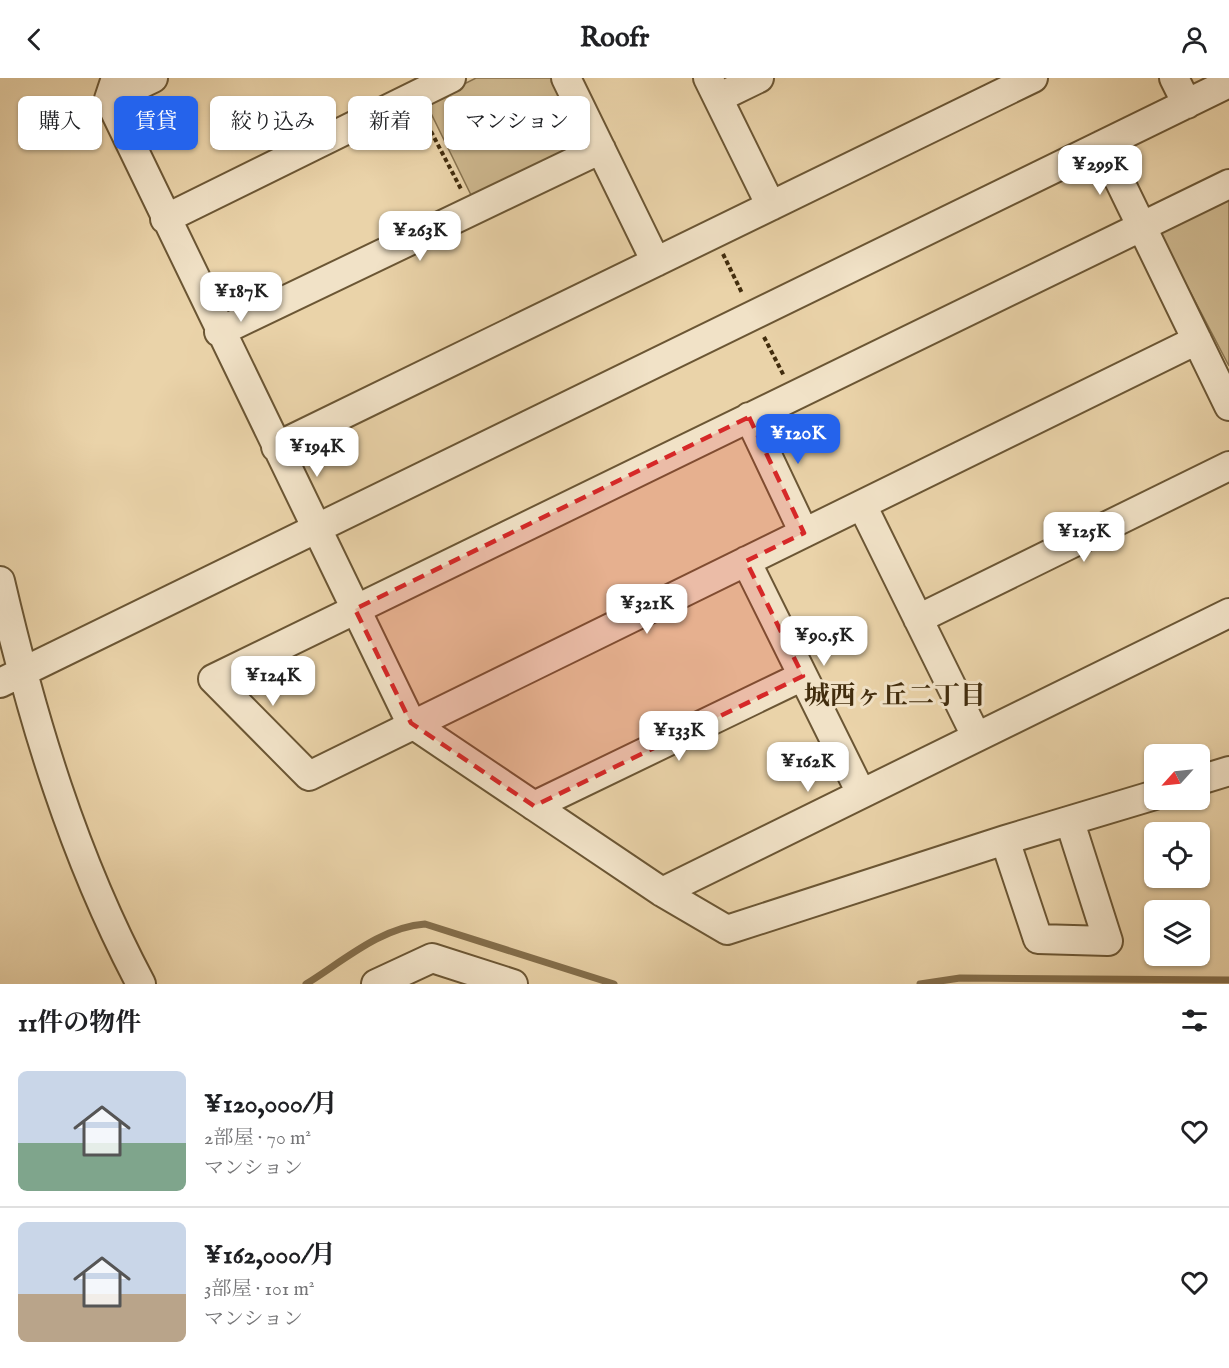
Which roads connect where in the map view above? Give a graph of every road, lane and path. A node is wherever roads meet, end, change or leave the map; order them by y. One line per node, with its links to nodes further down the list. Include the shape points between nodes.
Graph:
1 (153, 78): 9 (street)
2 (451, 78): 10 (street)
3 (566, 78): 15 (street)
4 (759, 78): 8 (street)
5 (1033, 78): 17 (street)
6 (1174, 78): 11 (street)
7 (1229, 83): 11 (street)
8 (713, 88): 17 (street)
9 (112, 89): 19 (street)
10 (413, 96)
11 (1187, 104): 14 (street)
12 (348, 128): 19 (street)
13 (432, 133): 18 (path)
14 (1102, 145): 20 (street); 29 (street)
15 (601, 149): 18 (street); 21 (street)
16 (1229, 184): 20 (street)
17 (771, 206): 21 (street)
18 (472, 211): 22 (street)
19 (165, 219): 22 (street)
20 (1141, 227): 23 (street); 25 (street)
21 (656, 262): 26 (street)
22 (219, 332): 26 (street)
23 (1197, 340): 24 (street); 28 (street)
24 (1229, 406)
25 (749, 417): 30 (street); 33 (street)
26 (276, 447): 29 (street)
27 (1229, 466): 35 (street)
28 (862, 505): 30 (street); 35 (street)
29 (315, 529): 33 (street); 37 (street)
30 (804, 533): 31 (street)
31 (746, 561): 36 (street); 38 (street)
32 (0, 581): 37 (street)
33 (355, 609): 38 (street); 38 (street, via 213,680 309,776)
34 (1229, 612): 39 (street)
35 (918, 619): 39 (street)
36 (803, 676): 42 (street); 44 (street)
37 (11, 678): 48 (street, via 91,876)
38 (411, 723): 44 (street)
39 (976, 736): 42 (street)
40 (1229, 771): 41 (street)
41 (1210, 777)
42 (861, 793): 47 (street)
43 (1144, 798): 45 (street)
44 (534, 806): 47 (street)
45 (1070, 822): 46 (street); 46 (street, via 1108,940 1038,939)
46 (1005, 840): 47 (street, via 727,930)
47 (662, 892)
48 (141, 984)
49 (376, 984): 50 (street, via 432,958)
50 (513, 984)

